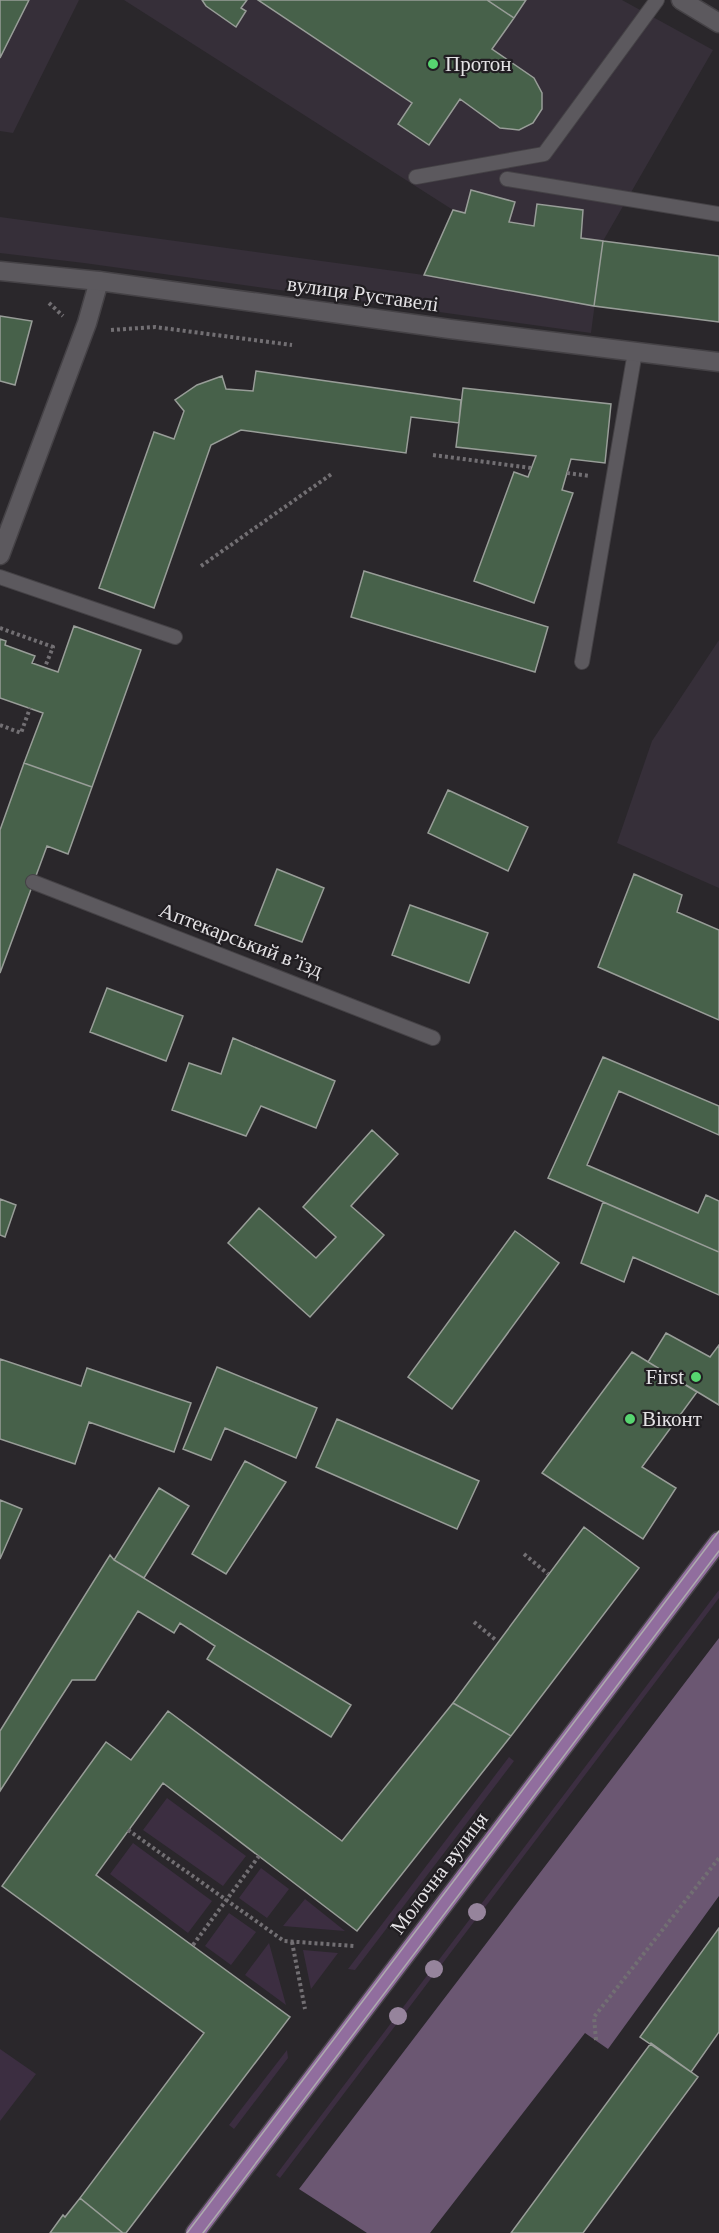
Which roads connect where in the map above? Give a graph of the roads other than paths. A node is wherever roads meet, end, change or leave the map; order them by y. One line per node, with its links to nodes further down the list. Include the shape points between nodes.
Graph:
1 (657, 0): 4 (lane, via 544,154)
2 (681, 0): 3 (street)
3 (719, 23)
4 (416, 177)
5 (507, 179): 6 (lane)
6 (719, 214)
7 (0, 271): 8 (street, вулиця Руставелі)
8 (99, 281): 9 (street, вулиця Руставелі); 11 (street)
9 (635, 352): 10 (street, вулиця Руставелі); 14 (lane)
10 (719, 362)
11 (0, 555)
12 (0, 577): 13 (lane)
13 (175, 637)
14 (582, 662)
15 (33, 882): 16 (lane, Аптекарський в’їзд)
16 (433, 1038)
17 (719, 1541): 18 (main road, Молочна вулиця)
18 (195, 2233)

